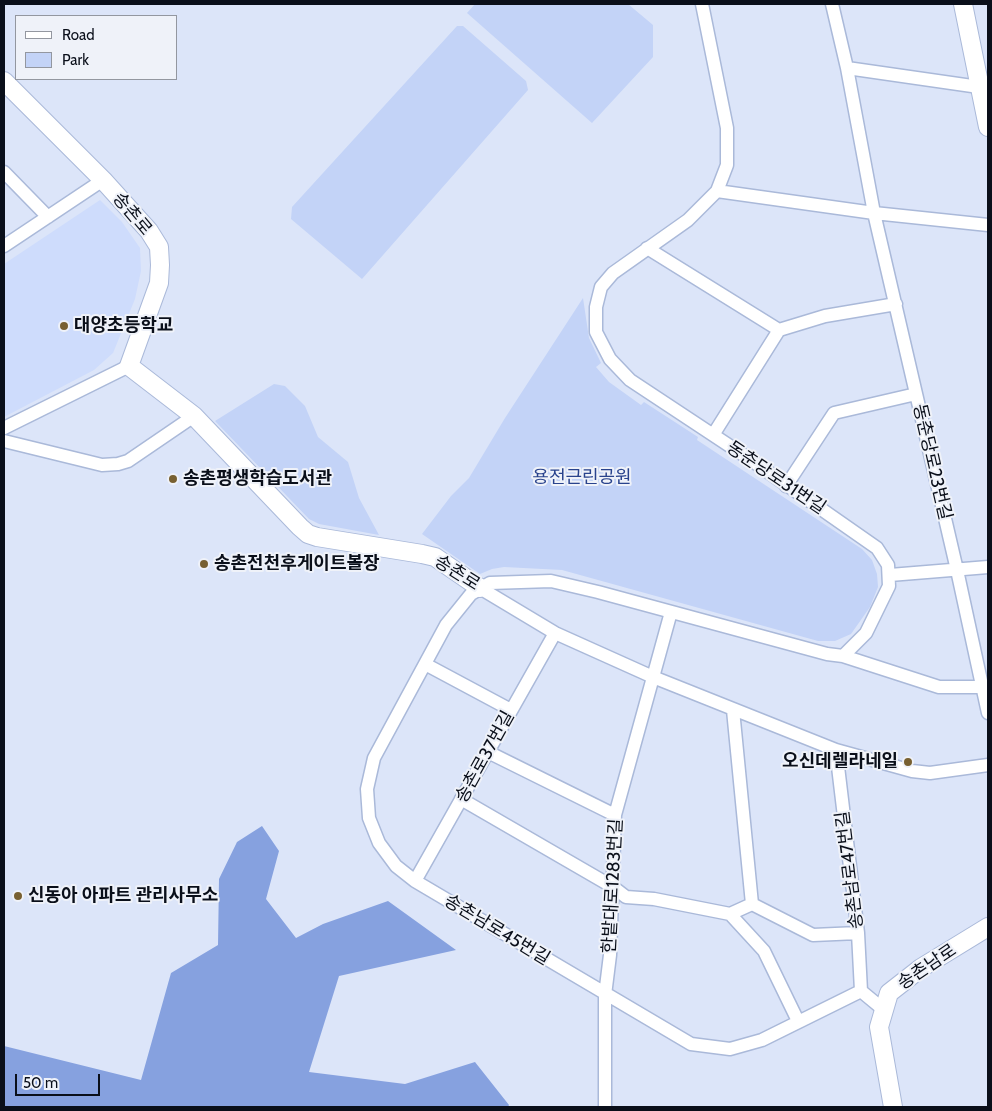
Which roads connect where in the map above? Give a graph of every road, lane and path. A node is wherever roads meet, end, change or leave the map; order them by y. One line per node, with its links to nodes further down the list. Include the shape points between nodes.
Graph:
1 (702, 4): 10 (street, 동춘당로31번길, via 727,128 727,164)
2 (832, 4): 4 (street, 동춘당로23번길)
3 (963, 4): 6 (street)
4 (847, 68): 6 (street); 11 (street, 동춘당로23번길)
5 (6, 86): 9 (street, 송촌로)
6 (984, 88): 7 (street)
7 (988, 127)
8 (4, 172): 12 (street)
9 (103, 180): 12 (street); 18 (street, 송촌로, via 149,231 158,248 159,283)
10 (717, 191): 11 (street); 15 (street, 동춘당로31번길, via 688,220)
11 (874, 212): 13 (street); 16 (street, 동춘당로23번길)
12 (48, 217): 14 (street)
13 (988, 225)
14 (4, 246)
15 (647, 248): 17 (street); 22 (street, 동춘당로31번길, via 613,273 601,287 596,308 596,332 610,359 630,380)
16 (896, 304): 17 (street, via 825,316); 19 (street, 동춘당로23번길)
17 (779, 330): 22 (street)
18 (129, 366): 20 (street, 송촌로); 21 (street)
19 (916, 394): 24 (street, via 834,413); 26 (street, 동춘당로23번길)
20 (194, 416): 23 (street, via 128,461 118,464 102,465); 28 (street, 송촌로, via 308,534 435,557)
21 (4, 428)
22 (713, 435): 24 (street, 동춘당로31번길)
23 (4, 440)
24 (786, 486): 27 (street, 동춘당로31번길, via 877,548 888,565)
25 (988, 567): 26 (street)
26 (957, 570): 27 (street); 34 (street, 동춘당로23번길)
27 (890, 575): 31 (street, via 889,586 866,633)
28 (480, 588): 29 (street, via 497,582 551,581); 30 (street, 송촌로); 32 (street, 송촌남로45번길, via 471,594 446,625)
29 (671, 612): 31 (street); 33 (street, 한밭대로1283번길)
30 (555, 633): 33 (street, 송촌로); 35 (street, 송촌로37번길)
31 (843, 656): 34 (street, via 939,687)
32 (425, 664): 35 (street); 43 (street, 송촌남로45번길, via 374,758 367,790 369,818 380,843 396,866)
33 (653, 677): 36 (street, 송촌로); 42 (street, 한밭대로1283번길)
34 (986, 687): 37 (street, 동춘당로23번길)
35 (511, 710): 39 (street, 송촌로37번길)
36 (733, 710): 38 (street, 송촌로); 45 (street)
37 (988, 713)
38 (836, 750): 40 (street, 송촌로, via 921,772); 48 (street, 송촌남로47번길)
39 (488, 752): 41 (street, 송촌로37번길); 42 (street)
40 (988, 765)
41 (461, 799): 43 (street, 송촌로37번길); 44 (street)
42 (615, 816): 44 (street, 한밭대로1283번길)
43 (415, 881): 50 (street, 송촌남로45번길)
44 (613, 887): 46 (street, via 626,897 654,899); 50 (street, 한밭대로1283번길)
45 (752, 904): 46 (street); 48 (street, via 813,935)
46 (730, 914): 52 (street, via 764,951)
47 (988, 927): 51 (street, 송촌남로, via 921,968 889,993)
48 (858, 933): 49 (street, 송촌남로47번길)
49 (861, 992): 51 (street); 52 (street, 송촌남로45번길)
50 (605, 995): 52 (street, 송촌남로45번길, via 691,1044 730,1049 762,1040); 53 (street, 한밭대로1283번길)
51 (884, 1010): 54 (street, 송촌남로, via 879,1027)
52 (798, 1021)
53 (605, 1107)
54 (894, 1107)

